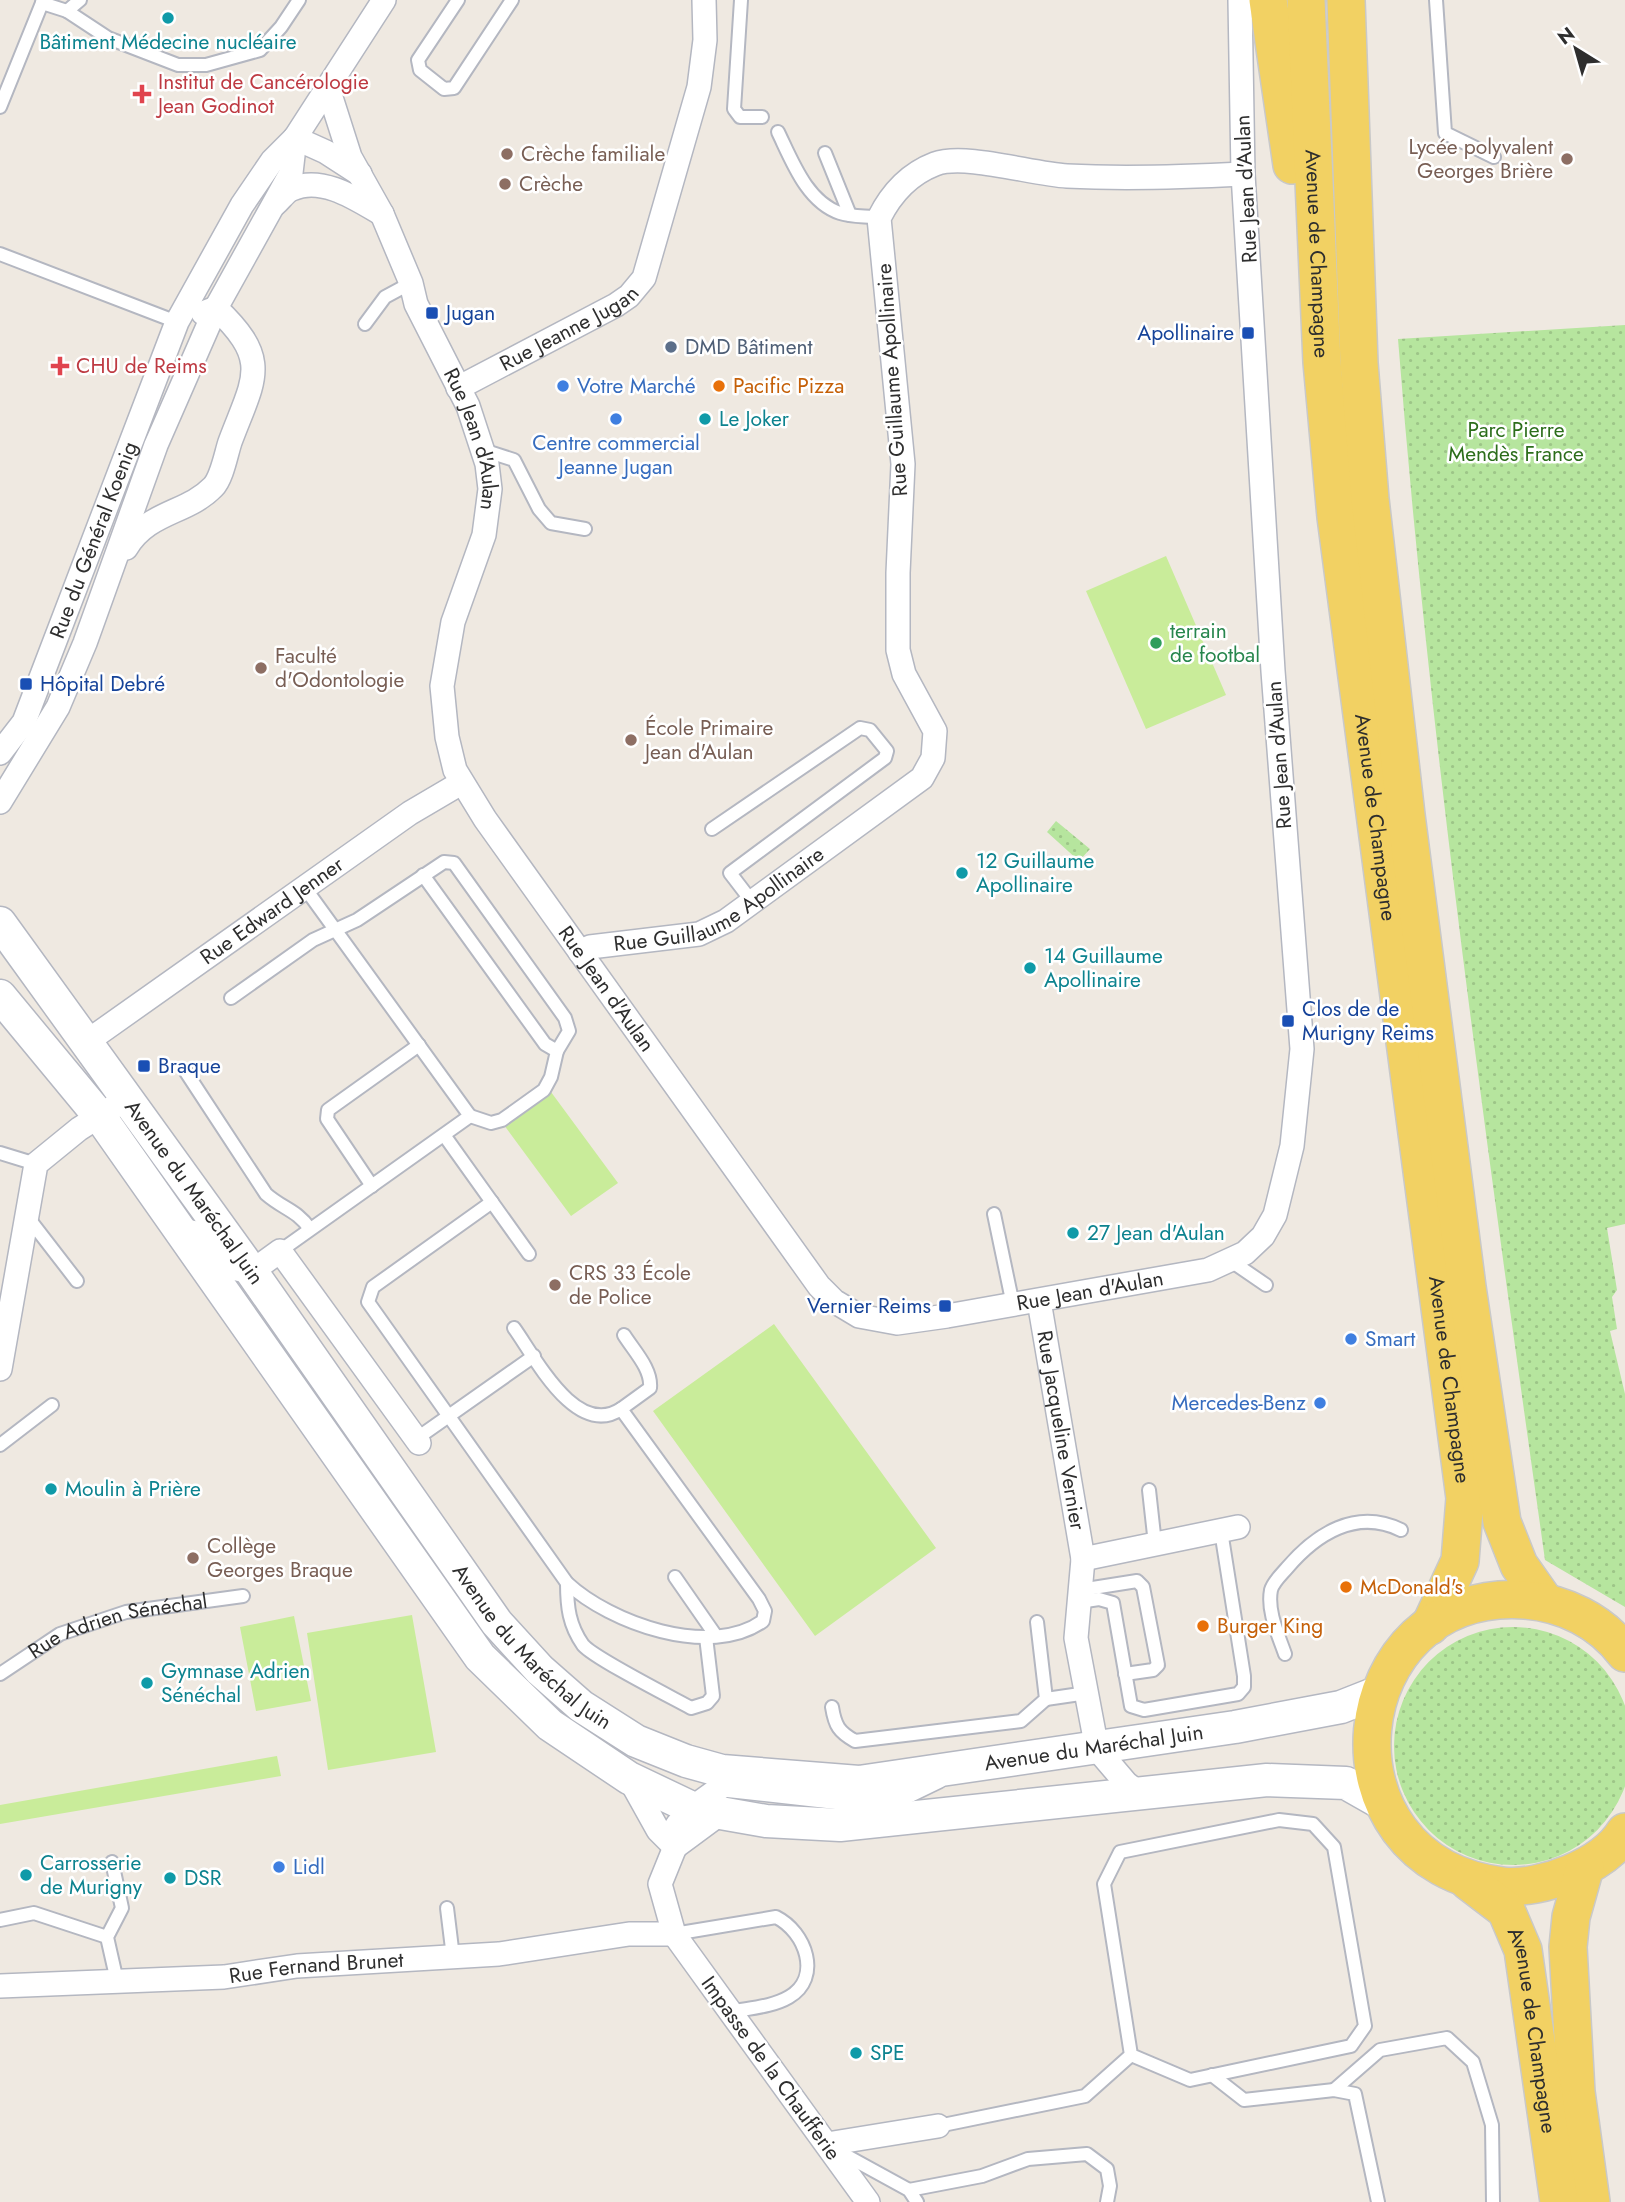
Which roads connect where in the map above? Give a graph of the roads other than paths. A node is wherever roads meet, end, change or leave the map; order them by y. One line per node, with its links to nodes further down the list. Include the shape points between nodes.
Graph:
1 (80, 0): 15 (lane)
2 (299, 0): 15 (lane, via 260,50 206,65 178,65 108,37)
3 (384, 0): 16 (street, Rue du Général Koenig)
4 (458, 0): 5 (lane, via 418,60 420,70 444,89 454,88)
5 (512, 0)
6 (704, 0): 37 (street, Rue Jeanne Jugan, via 699,87 644,278 616,305)
7 (741, 0): 19 (lane, via 734,109 740,117)
8 (1240, 0): 24 (street, Rue Jean d'Aulan)
9 (1268, 0): 36 (main road, via 1305,272)
10 (1306, 0): 36 (main road, Avenue de Champagne)
11 (1346, 0): 17 (main road, Avenue de Champagne)
12 (1352, 0): 17 (main road)
13 (1436, 0): 23 (lane, via 1445,133)
14 (42, 2): 15 (lane); 18 (lane)
15 (67, 11)
16 (328, 88): 21 (street, Rue du Général Koenig); 25 (street, Rue Jean d'Aulan, via 350,156)
17 (1348, 101): 95 (main road, Avenue de Champagne, via 1370,499 1467,1287 1502,1522 1519,1564)
18 (0, 107)
19 (762, 117)
20 (778, 132): 29 (lane, via 811,192 826,206)
21 (295, 138): 25 (street); 26 (street, via 306,173); 27 (street, Rue du Général Koenig, via 290,173); 34 (street, Rue du Général Koenig, via 272,161 242,205)
22 (825, 153): 29 (lane)
23 (1494, 157)
24 (1243, 174): 30 (street, via 1067,176 963,161 937,163 909,178 887,201); 71 (street, Rue Jean d'Aulan, via 1302,1049 1292,1146 1275,1215 1263,1236)
25 (363, 176): 28 (street, Rue Jean d'Aulan)
26 (322, 186): 27 (street, via 292,188); 28 (street, via 341,190)
27 (273, 206): 33 (street, Rue du Général Koenig)
28 (382, 214): 32 (street, Rue Jean d'Aulan)
29 (850, 215): 30 (lane)
30 (879, 218): 47 (street, Rue Guillaume Apollinaire, via 903,464 898,650 904,674 934,731 933,758 922,778)
31 (0, 254): 34 (lane)
32 (411, 283): 35 (lane, via 385,297); 37 (street, Rue Jean d'Aulan, via 416,304)
33 (216, 308): 34 (street); 40 (street, Rue du Général Koenig, via 156,445); 40 (street, Rue du Général Koenig, via 248,345 256,373 214,486 135,533)
34 (177, 322): 41 (street, Rue du Général Koenig, via 29,710)
35 (365, 324)
36 (1321, 336): 97 (main road, Avenue de Champagne, via 1336,517 1465,1498 1460,1560)
37 (458, 388): 38 (street, Rue Jean d'Aulan)
38 (484, 450): 39 (lane, via 514,460 551,523); 42 (street, Rue Jean d'Aulan, via 490,489 484,535 453,622 443,675 447,737)
39 (585, 529)
40 (108, 581): 43 (street, Rue du Général Koenig, via 58,707)
41 (0, 753)
42 (461, 783): 46 (street, Rue Edward Jenner, via 410,813); 50 (street, Rue Jean d'Aulan)
43 (0, 802)
44 (712, 830): 47 (lane, via 860,728 870,730 887,751 885,758 730,873)
45 (423, 875): 49 (lane); 55 (lane, via 545,1044); 55 (lane, via 444,862 454,863 565,1018 569,1031)
46 (305, 888): 49 (lane); 53 (street, Rue Edward Jenner)
47 (754, 903): 50 (street, Rue Guillaume Apollinaire, via 699,934)
48 (0, 923): 53 (main road, Avenue du Maréchal Juin)
49 (336, 930): 52 (lane, via 313,940); 54 (lane)
50 (580, 952): 76 (street, Rue Jean d'Aulan, via 834,1301 859,1316 897,1323)
51 (0, 996): 59 (main road, Avenue du Maréchal Juin)
52 (231, 998)
53 (85, 1044): 57 (main road, Avenue du Maréchal Juin)
54 (419, 1045): 58 (lane); 63 (lane, via 328,1110 327,1119)
55 (557, 1051): 58 (lane, via 544,1090 502,1120 491,1123)
56 (186, 1073): 68 (lane, via 266,1194 299,1214)
57 (126, 1099): 59 (street); 72 (main road, Avenue du Maréchal Juin)
58 (470, 1116): 60 (lane)
59 (101, 1118): 62 (street, via 79,1129); 64 (main road, Avenue du Maréchal Juin)
60 (444, 1135): 63 (lane); 65 (lane)
61 (0, 1153): 62 (lane)
62 (36, 1164): 67 (street)
63 (372, 1186): 68 (lane)
64 (157, 1198): 72 (street); 109 (main road, Avenue du Maréchal Juin, via 480,1657 550,1725)
65 (492, 1202): 70 (lane); 83 (lane, via 368,1294 368,1302)
66 (994, 1214): 76 (lane)
67 (26, 1215): 73 (lane); 80 (street)
68 (310, 1229): 69 (lane)
69 (280, 1251): 72 (street); 84 (street)
70 (529, 1254)
71 (1231, 1261): 74 (lane); 75 (street, Rue Jean d'Aulan, via 1208,1270)
72 (242, 1270): 108 (main road, Avenue du Maréchal Juin, via 497,1623 581,1706 636,1741 722,1771 859,1782)
73 (77, 1282)
74 (1266, 1285)
75 (1039, 1301): 76 (street, Rue Jean d'Aulan); 90 (street, Rue Jacqueline Vernier)
76 (1013, 1305)
77 (514, 1328): 79 (lane)
78 (624, 1335): 82 (lane, via 651,1381 650,1388)
79 (534, 1356): 82 (lane, via 567,1403 611,1415); 83 (lane)
80 (0, 1369)
81 (52, 1405): 85 (lane)
82 (621, 1409): 98 (lane, via 765,1611 763,1621 749,1631)
83 (449, 1416): 84 (lane); 92 (lane)
84 (418, 1441)
85 (0, 1446)
86 (1149, 1490): 89 (lane)
87 (1230, 1529): 89 (street, Rue Jacqueline Vernier); 102 (lane, via 1244,1688 1238,1694 1144,1710 1131,1706)
88 (1401, 1530): 100 (lane, via 1386,1523 1351,1524 1322,1534 1304,1548 1272,1586 1274,1623)
89 (1156, 1544): 90 (street, Rue Jacqueline Vernier)
90 (1083, 1559): 94 (street, Rue Jacqueline Vernier)
91 (674, 1577): 98 (lane)
92 (567, 1583): 98 (lane, via 585,1600 632,1625); 98 (lane, via 567,1608 585,1648 691,1708 713,1696)
93 (243, 1595): 101 (lane, Rue Adrien Sénéchal, via 126,1612 60,1634)
94 (1080, 1596): 102 (lane, via 1113,1603); 102 (lane, via 1138,1581 1143,1587 1158,1665 1153,1670); 103 (street, Rue Jacqueline Vernier, via 1076,1638)
95 (1545, 1602): 97 (main road, via 1505,1599 1479,1604); 99 (main road, via 1583,1616)
96 (1037, 1622): 105 (lane)
97 (1430, 1626): 104 (main road, via 1399,1655)
98 (711, 1637)
99 (1622, 1645)
100 (1285, 1654)
101 (0, 1674)
102 (1125, 1674)
103 (1087, 1692): 105 (lane); 107 (street, Rue Jacqueline Vernier)
104 (1379, 1692): 107 (main road, Avenue du Maréchal Juin, via 1341,1707); 111 (main road, via 1371,1742 1372,1767)
105 (1046, 1699): 106 (lane, via 1021,1721 855,1741 840,1733)
106 (832, 1707)
107 (1097, 1749): 108 (main road, Avenue du Maréchal Juin); 110 (street)
108 (949, 1771): 112 (street, via 904,1793 841,1798 724,1785)
109 (629, 1777): 112 (main road, Avenue du Maréchal Juin); 114 (street, via 658,1830)
110 (1139, 1793): 111 (main road, Avenue du Maréchal Juin, via 1267,1780 1346,1783); 112 (main road, Avenue du Maréchal Juin, via 840,1825 766,1821)
111 (1383, 1804): 117 (main road, via 1404,1835 1431,1861)
112 (707, 1810): 114 (street)
113 (1625, 1832): 116 (main road)
114 (675, 1846): 120 (street, via 660,1884)
115 (112, 1863): 121 (lane, via 122,1908)
116 (1586, 1867): 117 (main road, via 1547,1883 1506,1886); 138 (main road, Avenue de Champagne, via 1571,1917 1568,1947 1576,2092)
117 (1465, 1878): 137 (main road, Avenue de Champagne, via 1506,1910 1522,1950)
118 (447, 1908): 122 (lane)
119 (0, 1920): 121 (lane, via 33,1913)
120 (674, 1934): 122 (street, Rue Fernand Brunet, via 629,1934); 125 (street, Impasse de la Chaufferie); 125 (lane, via 776,1917 797,1932 806,1962 803,1982 792,1996)
121 (107, 1937): 123 (lane)
122 (453, 1957): 123 (street, Rue Fernand Brunet)
123 (117, 1981): 124 (street, Rue Fernand Brunet)
124 (0, 1986)
125 (730, 2012): 130 (street, Impasse de la Chaufferie)
126 (1131, 2055): 127 (lane, via 1190,2080); 127 (lane, via 1104,1884 1121,1852 1279,1820 1313,1824 1335,1847 1365,2026 1350,2046); 129 (lane, via 1085,2096)
127 (1212, 2075): 128 (lane, via 1244,2100)
128 (1334, 2090): 135 (lane, via 1355,2094); 136 (lane, via 1380,2050 1447,2038 1473,2062 1492,2125)
129 (937, 2126): 130 (street)
130 (827, 2144): 131 (lane); 132 (street, Impasse de la Chaufferie)
131 (909, 2190): 133 (lane); 134 (lane, via 982,2176 1028,2159 1087,2154 1107,2169)
132 (868, 2202)
133 (917, 2202)
134 (1107, 2202)
135 (1378, 2202)
136 (1493, 2202)
137 (1559, 2202)
138 (1591, 2202)

